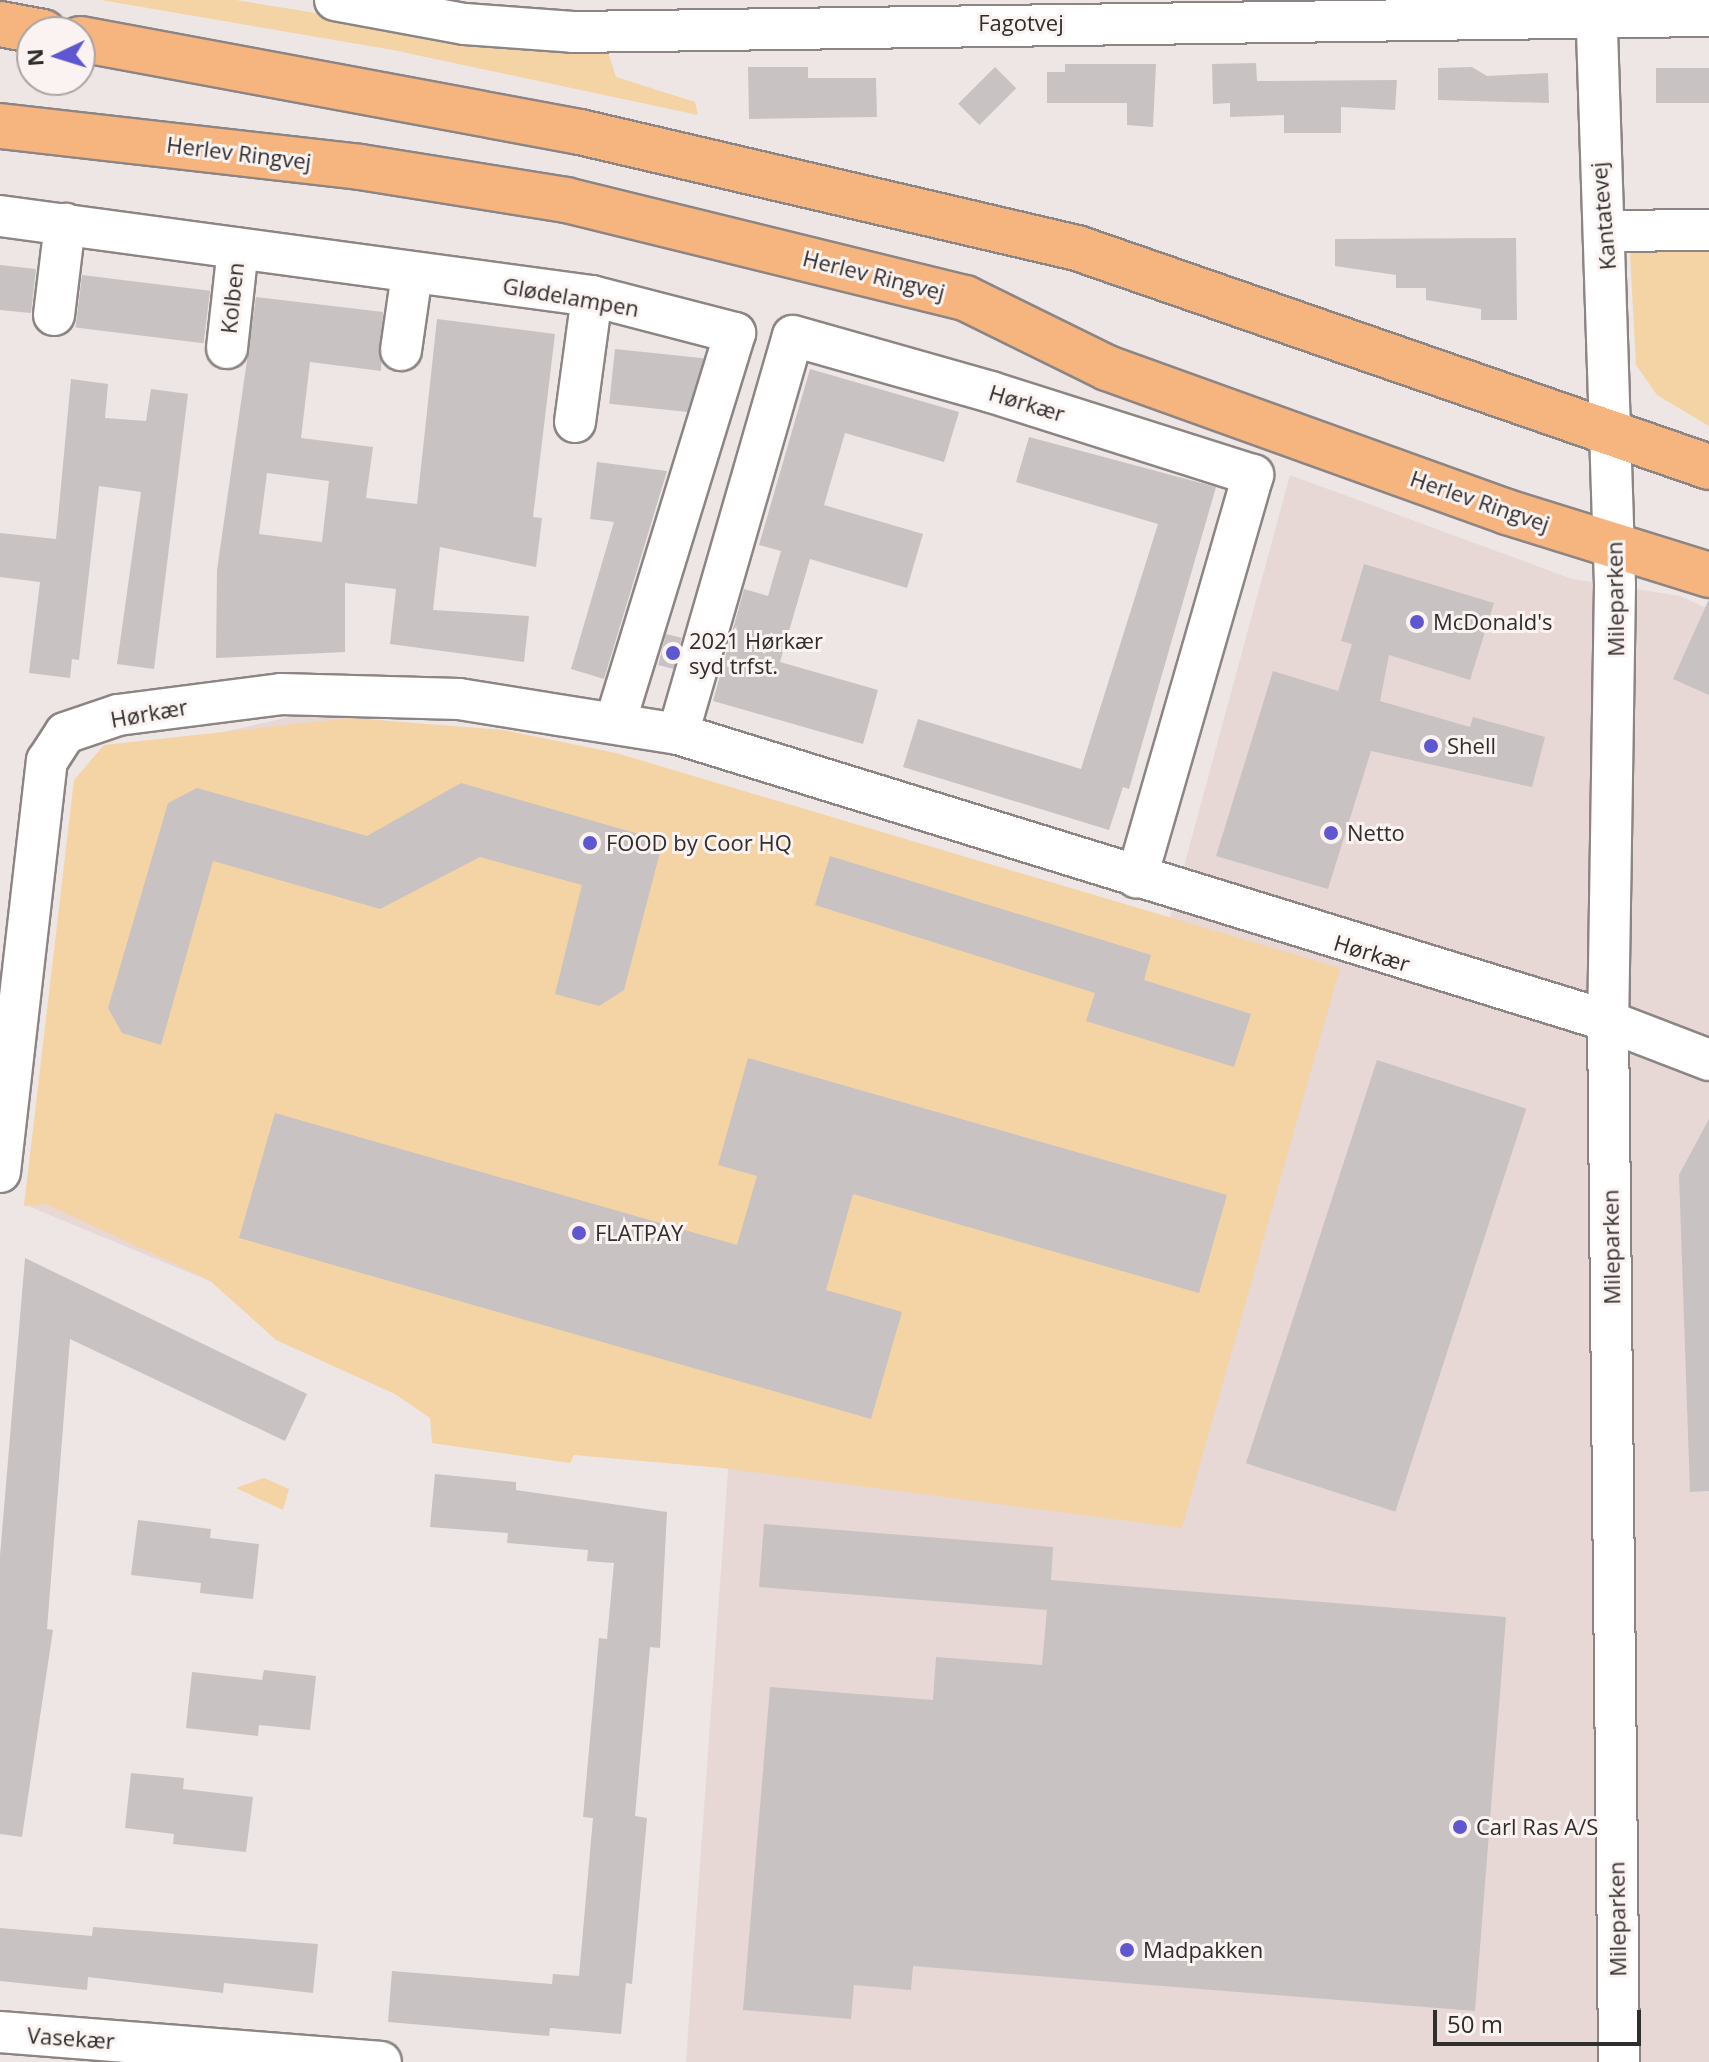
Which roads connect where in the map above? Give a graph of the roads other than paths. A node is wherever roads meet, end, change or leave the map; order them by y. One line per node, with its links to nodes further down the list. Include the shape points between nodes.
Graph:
1 (335, 0): 4 (street, Fagotvej, via 465,24 573,32)
2 (1596, 9): 3 (street, Fagotvej); 5 (street, Fagotvej); 11 (street, Kantatevej, via 1598,174)
3 (1205, 11): 4 (street, Fagotvej)
4 (909, 12)
5 (1709, 16)
6 (96, 42): 19 (main road, via 580,132 1077,248)
7 (0, 126): 21 (main road, Herlev Ringvej, via 360,167 566,200 965,298 1107,368)
8 (0, 216): 9 (street, Glødelampen)
9 (65, 224): 12 (street, Glødelampen); 15 (street)
10 (1709, 230): 11 (street)
11 (1608, 231): 19 (street, Kantatevej)
12 (238, 249): 13 (street, Glødelampen); 16 (street, Kolben)
13 (412, 274): 14 (street, Glødelampen); 17 (street)
14 (592, 296): 18 (street); 23 (street, Glødelampen, via 735,333)
15 (54, 315)
16 (227, 348)
17 (401, 350)
18 (575, 422)
19 (1610, 432): 20 (main road); 21 (street, Mileparken)
20 (1709, 467)
21 (1614, 544): 22 (main road, Herlev Ringvej); 27 (street, Mileparken)
22 (1709, 575)
23 (615, 723): 24 (street, Hørkær); 26 (street, Hørkær, via 459,699 295,694 118,715 65,733 47,761)
24 (678, 734): 25 (street, Hørkær); 25 (street, Hørkær, via 793,336 991,392 1253,475)
25 (1137, 878): 27 (street, Hørkær)
26 (14, 950): 29 (street, Hørkær)
27 (1608, 1021): 28 (street, Hørkær); 32 (street, Mileparken)
28 (1709, 1060)
29 (0, 1172)
30 (0, 2032): 31 (street, Vasekær)
31 (381, 2062)
32 (1619, 2062)

